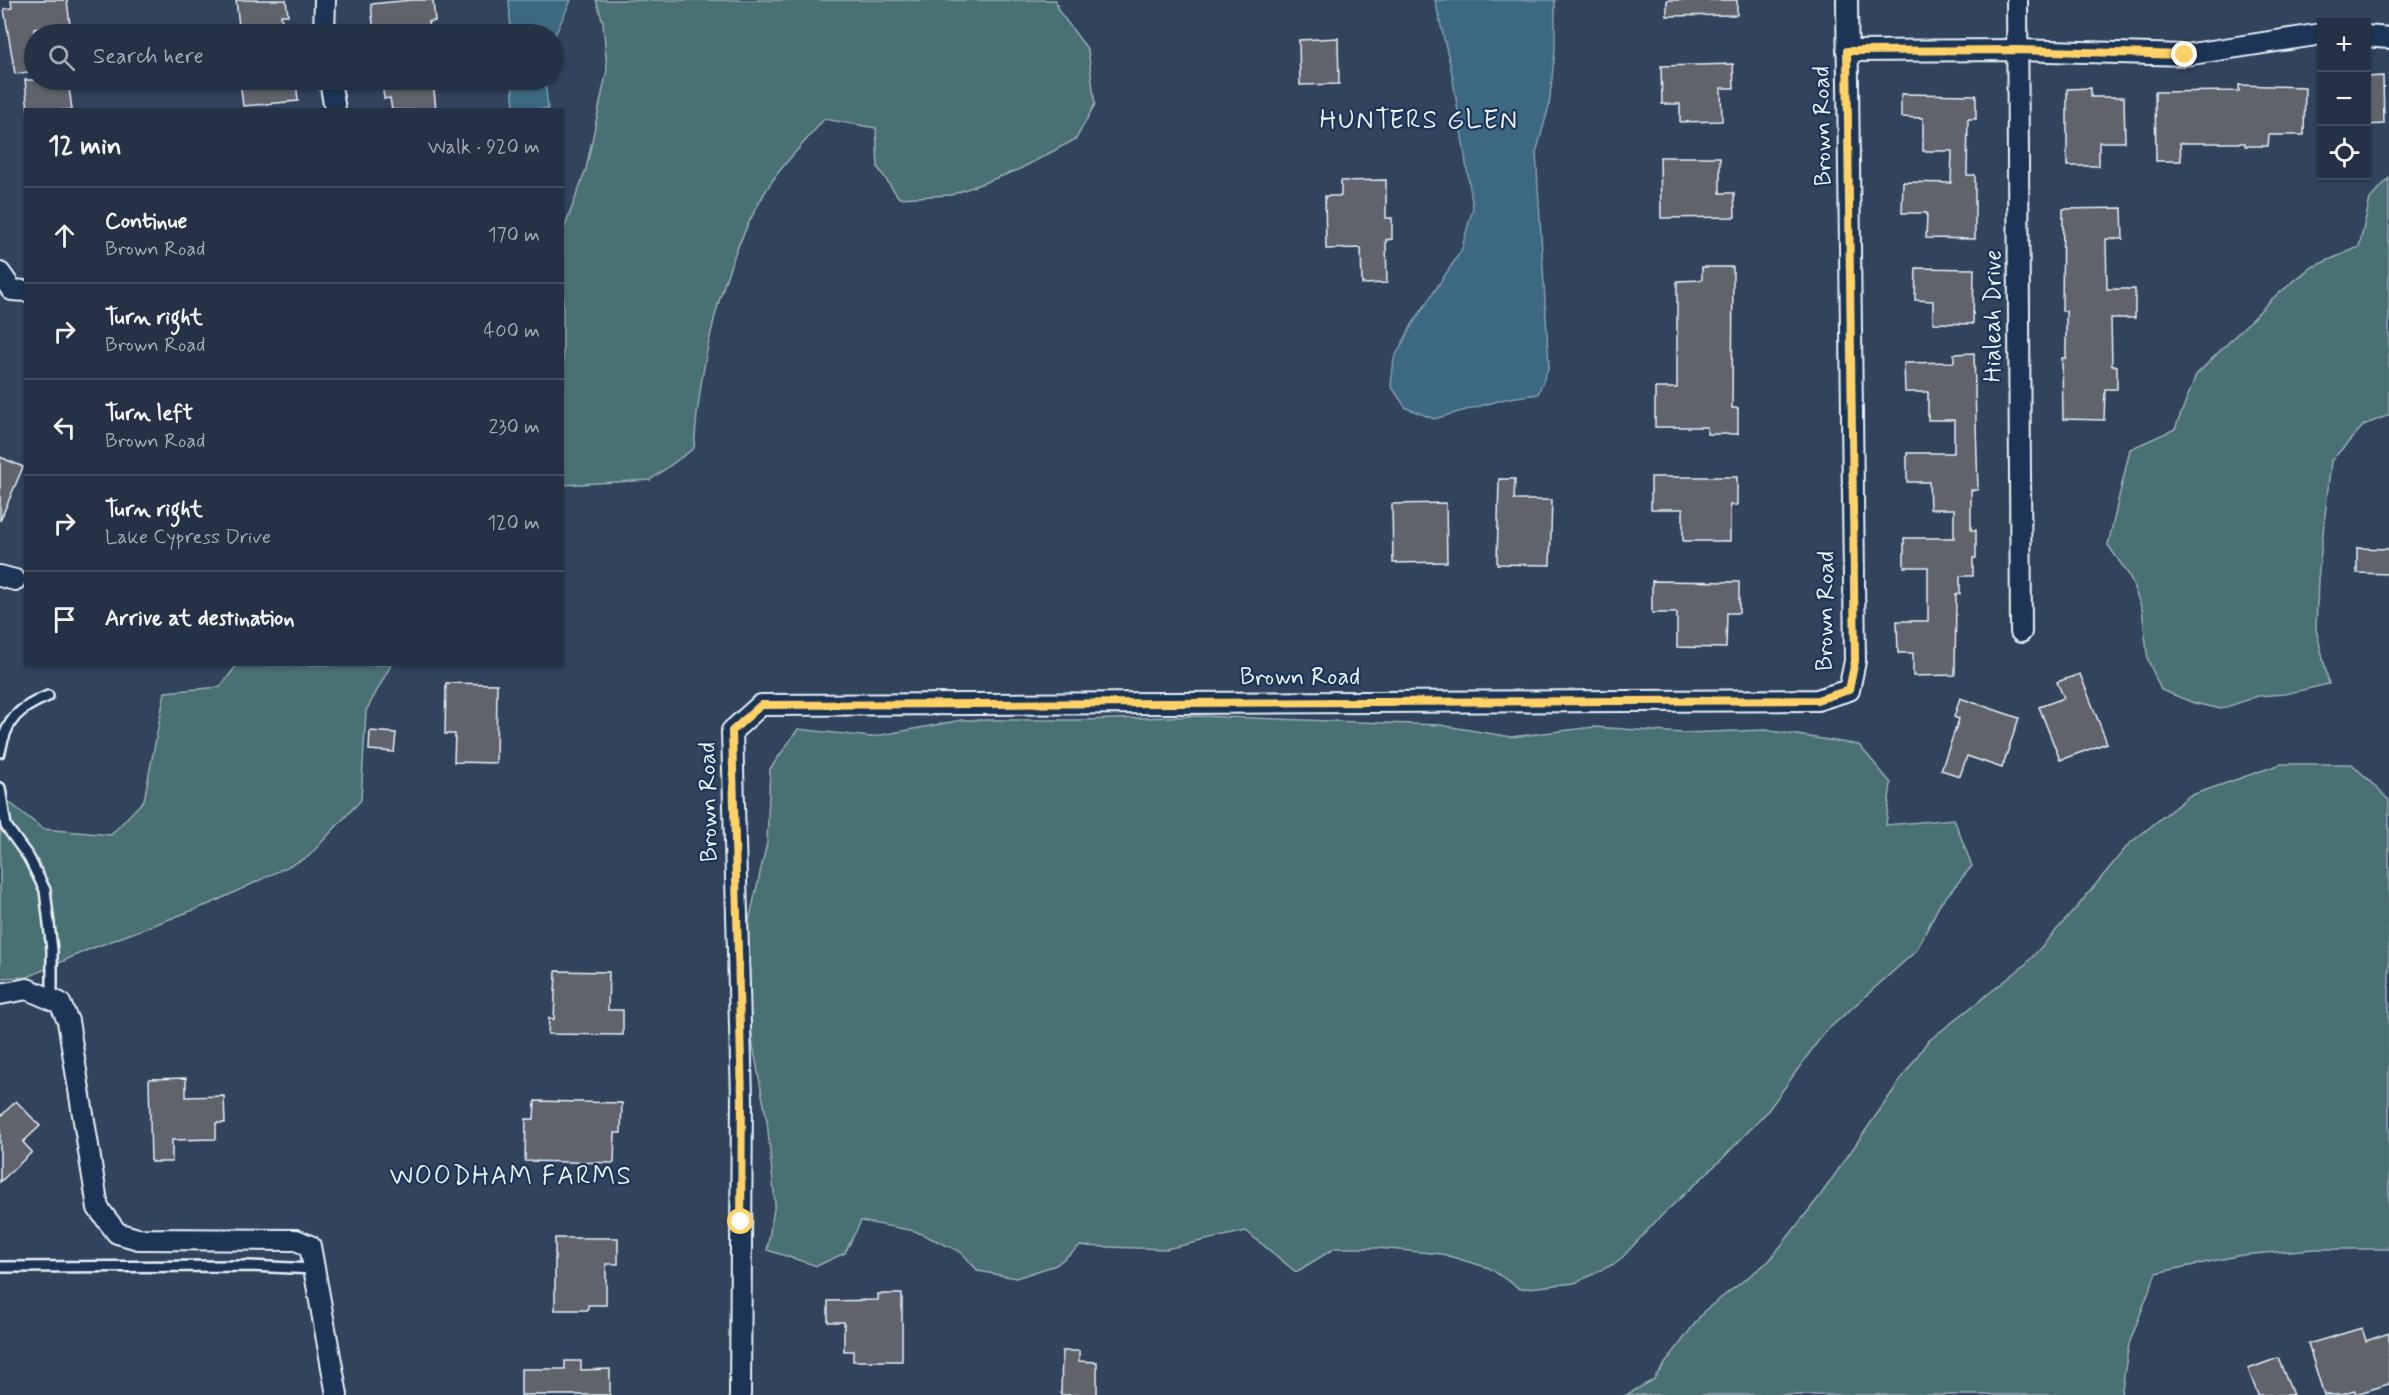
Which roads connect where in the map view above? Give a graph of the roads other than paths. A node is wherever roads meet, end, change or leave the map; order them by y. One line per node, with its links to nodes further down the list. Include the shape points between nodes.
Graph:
1 (325, 0): 4 (street)
2 (1847, 0): 9 (street, Brown Road)
3 (2016, 0): 8 (street, Hialeah Drive)
4 (324, 24)
5 (2317, 35): 8 (street, via 2185,55)
6 (2371, 36): 7 (street)
7 (2389, 38)
8 (2017, 50): 9 (street); 14 (street, Hialeah Drive)
9 (1847, 51): 23 (street, Brown Road, via 1855,650 1849,690 1817,700 761,705 732,731 742,1099)
10 (331, 90): 11 (street)
11 (334, 108)
12 (0, 273): 13 (street, via 12,290)
13 (24, 291)
14 (2020, 632)
15 (48, 696): 16 (lane, via 25,705 9,725)
16 (0, 752)
17 (0, 788): 19 (lane, via 6,826 45,890 52,950)
18 (0, 994): 19 (street, via 27,989)
19 (52, 1000): 21 (street, via 60,1003 69,1021 98,1208 117,1233 138,1239 296,1240 310,1246)
20 (0, 1267): 21 (lane)
21 (314, 1269): 22 (street)
22 (337, 1395)
23 (740, 1395)

